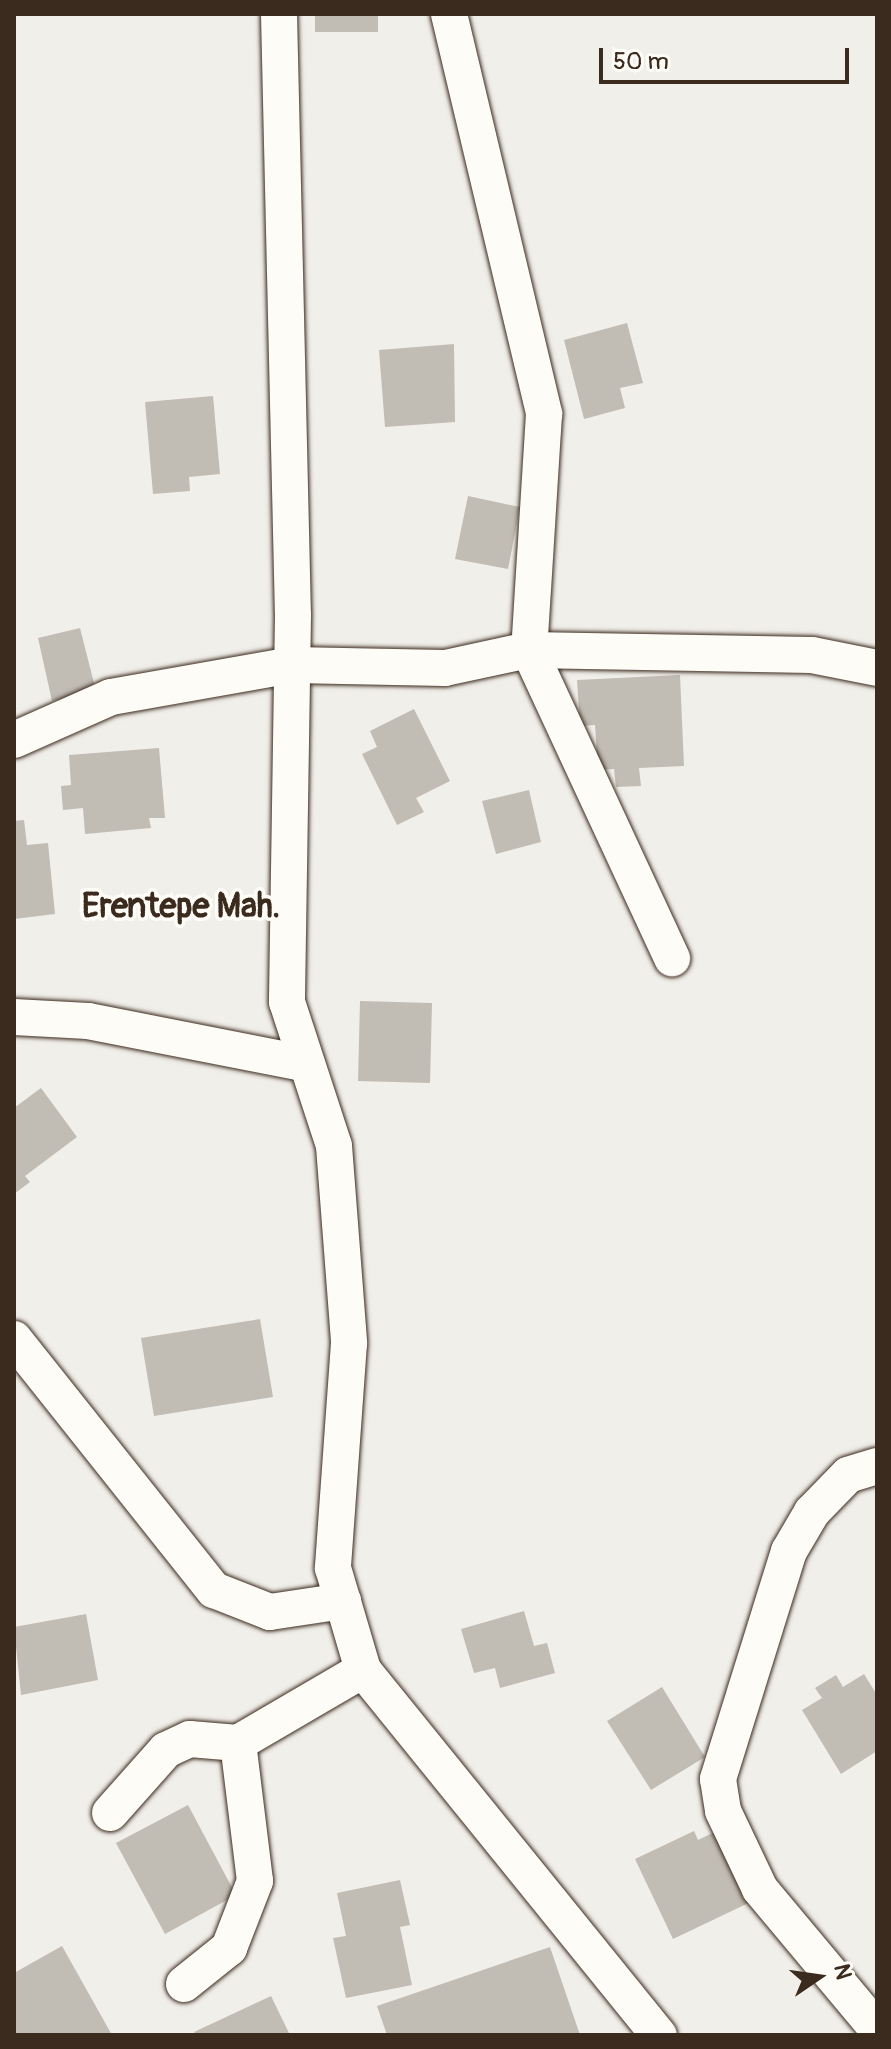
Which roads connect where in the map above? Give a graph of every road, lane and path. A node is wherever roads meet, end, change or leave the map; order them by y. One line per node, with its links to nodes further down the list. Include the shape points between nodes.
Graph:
1 (279, 14): 4 (street)
2 (449, 14): 3 (street, via 544,414)
3 (529, 650): 4 (street, via 445,668); 5 (street, via 812,655); 7 (street)
4 (292, 665): 6 (street, via 111,697); 9 (street, via 287,1002)
5 (877, 668)
6 (14, 740)
7 (672, 958)
8 (14, 1017): 9 (street, via 88,1021)
9 (307, 1064): 12 (street, via 334,1146 349,1343 333,1568)
10 (14, 1339): 12 (street, via 214,1590 270,1612)
11 (877, 1466): 17 (street, via 848,1475 812,1512 789,1551 718,1779 723,1811 760,1889)
12 (343, 1601): 13 (street)
13 (363, 1670): 14 (street); 18 (street)
14 (238, 1743): 15 (street, via 190,1739 166,1750); 16 (street, via 255,1881 229,1948)
15 (110, 1813)
16 (184, 1984)
17 (877, 2029)
18 (659, 2035)

